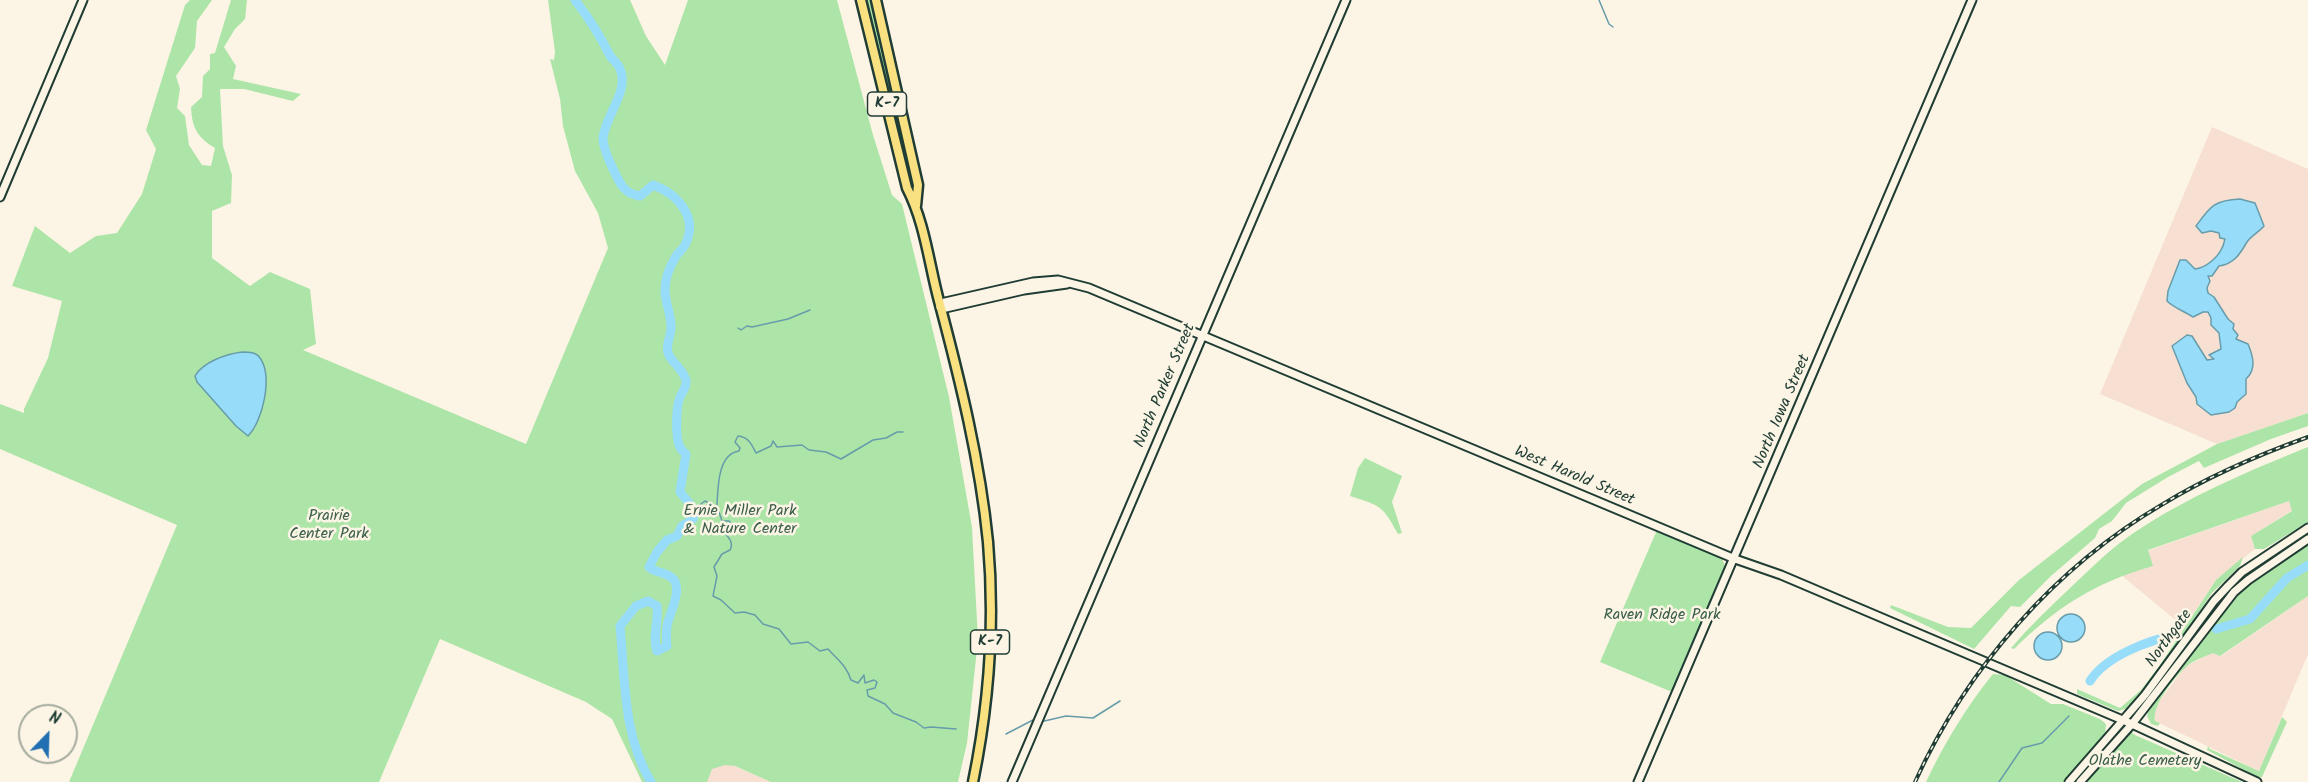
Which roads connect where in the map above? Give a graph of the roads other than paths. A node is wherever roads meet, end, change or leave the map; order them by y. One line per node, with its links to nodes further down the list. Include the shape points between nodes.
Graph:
1 (83, 0): 6 (main road)
2 (861, 0): 7 (highway, K-7, via 907,188)
3 (876, 0): 7 (highway, K-7, via 918,185)
4 (1346, 0): 9 (main road, North Parker Street)
5 (1972, 0): 12 (main road, North Iowa Street)
6 (0, 197)
7 (916, 206): 8 (highway, K-7)
8 (940, 307): 9 (main road, West Harold Street, via 945,302 1058,280 1095,291); 15 (highway, K-7, via 974,447 988,543 989,667)
9 (1202, 336): 12 (main road, West Harold Street); 16 (main road, North Parker Street)
10 (2308, 528): 13 (main road, Northgate, via 2242,572 2228,586)
11 (2308, 539): 14 (main road, Northgate, via 2234,592)
12 (1735, 559): 13 (main road, West Harold Street); 17 (main road, North Iowa Street)
13 (2123, 721): 14 (main road, West Harold Street); 18 (main road, Northgate)
14 (2132, 724): 19 (main road, Northgate); 20 (main road, West Harold Street)
15 (973, 782)
16 (1011, 782)
17 (1638, 782)
18 (2069, 782)
19 (2080, 782)
20 (2257, 782)

